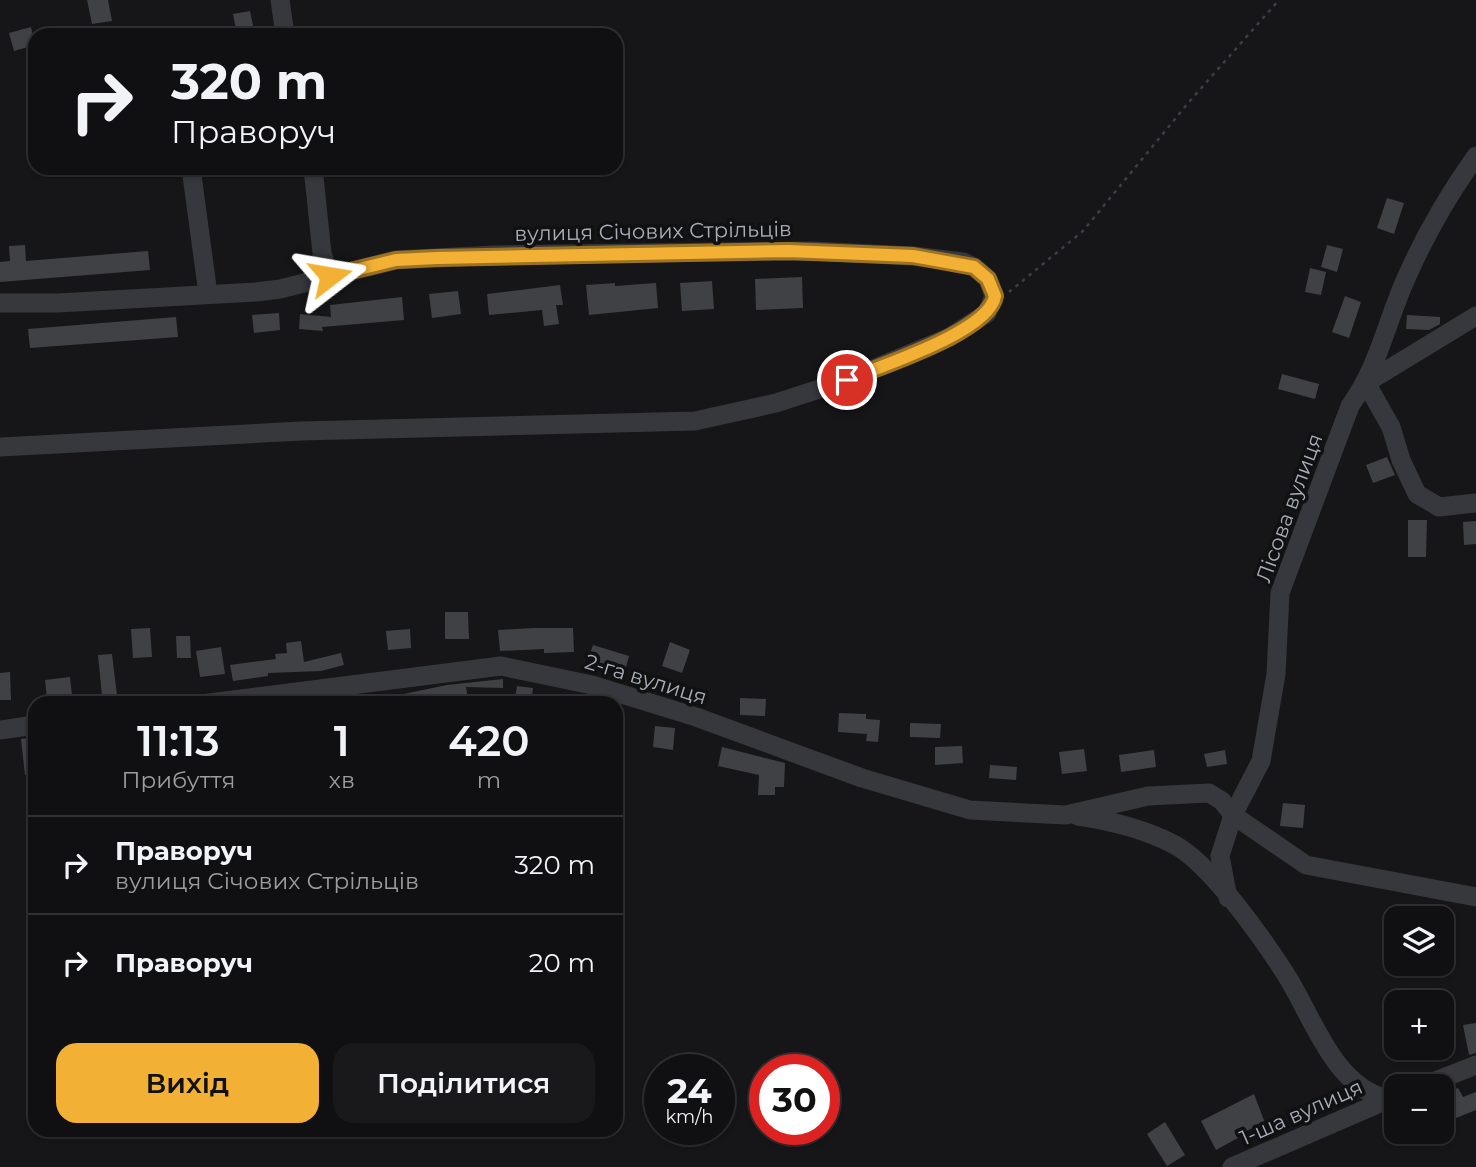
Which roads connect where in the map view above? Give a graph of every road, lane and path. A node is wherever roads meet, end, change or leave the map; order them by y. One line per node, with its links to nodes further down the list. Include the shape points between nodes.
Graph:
1 (280, 0): 3 (street)
2 (1279, 0): 10 (path, via 1083,231)
3 (284, 28)
4 (1476, 156): 12 (street, Лісова вулиця, via 1453,188 1405,282)
5 (192, 175): 8 (street)
6 (314, 175): 7 (street, via 322,253)
7 (330, 276): 8 (street, вулиця Січових Стрільців, via 280,289); 10 (street, вулиця Січових Стрільців, via 396,260 437,258 882,254 938,258 974,267 992,286)
8 (208, 294): 9 (street, вулиця Січових Стрільців)
9 (0, 303)
10 (993, 305): 13 (street, via 950,337 847,380 776,403 695,421)
11 (1476, 316): 12 (street, Лісова вулиця)
12 (1366, 383): 14 (street, via 1391,427 1417,494 1438,507); 19 (street, Лісова вулиця, via 1350,406 1280,593 1276,674 1261,761)
13 (0, 446)
14 (1476, 503)
15 (265, 696): 18 (street, 2-га вулиця, via 500,666 592,685 696,717 862,778 971,810)
16 (28, 726): 17 (street)
17 (0, 730)
18 (1066, 815): 19 (street, 2-га вулиця, via 1147,796 1209,793); 21 (street, 2-га вулиця, via 1118,822 1176,846 1209,871)
19 (1233, 815): 20 (street, via 1306,865); 21 (street, Лісова вулиця, via 1220,856)
20 (1476, 897)
21 (1228, 898): 24 (street, Лісова вулиця, via 1283,970 1345,1073 1371,1095)
22 (1476, 1065): 23 (street)
23 (1453, 1074)
24 (1384, 1096)
25 (1384, 1100): 26 (street, 1-ша вулиця)
26 (1232, 1167)

